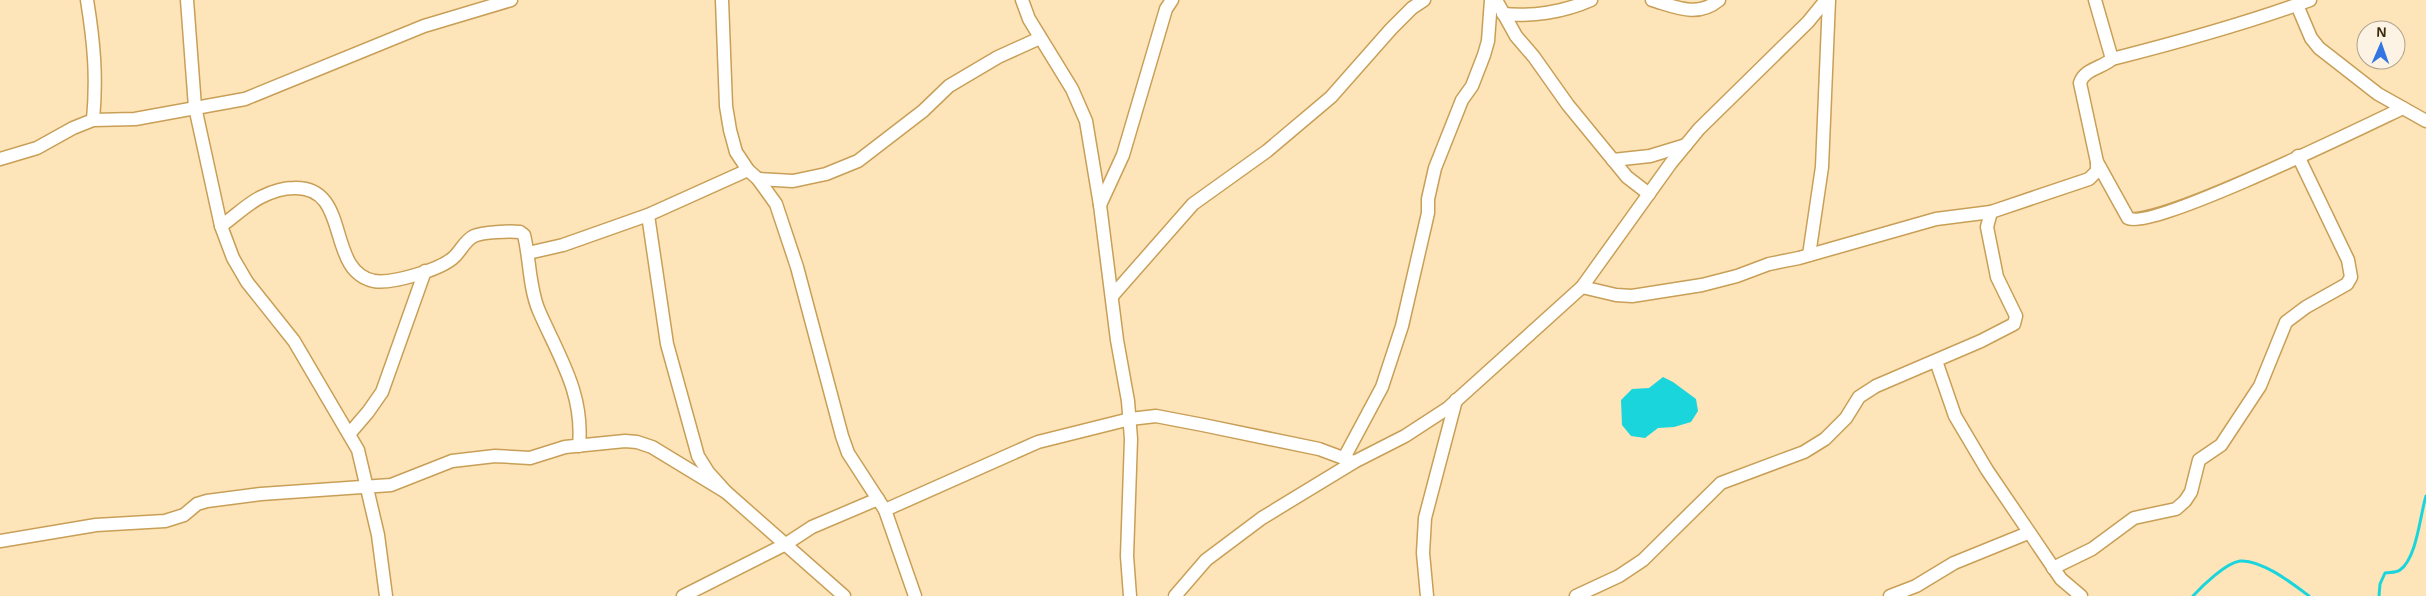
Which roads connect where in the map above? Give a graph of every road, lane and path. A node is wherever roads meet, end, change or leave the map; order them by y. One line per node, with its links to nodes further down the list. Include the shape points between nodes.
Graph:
1 (87, 0): 22 (street, via 96,82)
2 (187, 0): 20 (street)
3 (510, 0): 20 (street, via 416,29 244,99)
4 (722, 0): 29 (street, via 727,114 736,152)
5 (1022, 0): 18 (street)
6 (1424, 0): 40 (street, via 1412,8 1331,97 1268,151 1193,204)
7 (1491, 0): 46 (street, via 1484,55 1435,168 1402,326 1382,387)
8 (1496, 0): 17 (street)
9 (1591, 0): 17 (street, via 1566,9 1524,16)
10 (1652, 0): 11 (street, via 1696,11 1711,7)
11 (1719, 0)
12 (2095, 0): 19 (street)
13 (2310, 0): 16 (street)
14 (1825, 1): 24 (street); 37 (street, via 1822,167)
15 (1167, 3): 32 (street, via 1123,156)
16 (2297, 5): 19 (street, via 2183,41); 21 (street, via 2311,38 2319,48 2378,94)
17 (1503, 14): 27 (street, via 1516,36)
18 (1040, 38): 30 (street, via 998,57 948,86 915,118 858,161 826,174 794,181); 32 (street, via 1072,89 1086,121)
19 (2112, 59): 28 (street, via 2087,73 2080,83)
20 (195, 107): 22 (street, via 135,119); 35 (street)
21 (2403, 108): 23 (street); 25 (street)
22 (93, 120): 26 (street, via 37,148)
23 (2426, 121)
24 (1686, 145): 27 (street, via 1650,156); 31 (street)
25 (2298, 156): 28 (street, via 2198,201 2132,220); 53 (street, via 2348,260 2351,277 2347,284 2286,322 2260,386 2221,446 2199,460 2191,492 2185,501 2168,512 2134,518 2092,549)
26 (0, 159)
27 (1613, 160): 31 (street)
28 (2097, 162): 33 (street, via 2096,171 2089,179)
29 (748, 170): 30 (street); 34 (street)
30 (758, 179): 49 (street, via 776,204 797,267 848,453)
31 (1648, 194): 39 (street)
32 (1100, 205): 40 (street)
33 (1991, 212): 37 (street, via 1936,219); 41 (street, via 1987,227 1997,277 2017,320)
34 (648, 215): 36 (street, via 563,245); 48 (street, via 667,344 698,456)
35 (221, 226): 38 (street, via 262,196 289,188 314,190 336,223 348,260 363,277 384,281); 44 (street, via 247,282 294,341)
36 (528, 253): 38 (street, via 524,235 520,232 475,235 451,259); 45 (street, via 539,310 574,388 580,425)
37 (1809, 255): 39 (street, via 1769,264 1738,276 1662,292 1616,295)
38 (425, 271): 44 (street, via 382,392)
39 (1582, 287): 42 (street)
40 (1113, 295): 43 (street)
41 (1936, 361): 50 (street, via 1955,416); 61 (street, via 1876,386 1859,397 1834,432 1804,452 1721,484 1643,560 1619,576)
42 (1456, 400): 46 (street, via 1405,436); 60 (street, via 1425,518 1423,553)
43 (1130, 419): 46 (street, via 1156,416 1184,421 1319,449); 49 (street, via 1038,442); 58 (street, via 1127,556)
44 (350, 433): 47 (street)
45 (579, 446): 47 (street, via 530,458 494,456 452,461 391,485); 48 (street, via 637,442 652,447)
46 (1349, 460): 59 (street, via 1206,560)
47 (368, 488): 51 (street, via 261,494 207,501 197,504 184,515 165,521 96,525); 54 (street)
48 (726, 492): 52 (street)
49 (882, 504): 52 (street, via 812,527); 57 (street)
50 (2028, 533): 53 (street); 62 (street, via 1954,563 1916,586)
51 (0, 541)
52 (786, 544): 55 (street); 56 (street)
53 (2053, 568): 63 (street)
54 (386, 596)
55 (683, 596)
56 (844, 596)
57 (916, 596)
58 (1130, 596)
59 (1175, 596)
60 (1427, 596)
61 (1576, 596)
62 (1890, 596)
63 (2081, 596)

